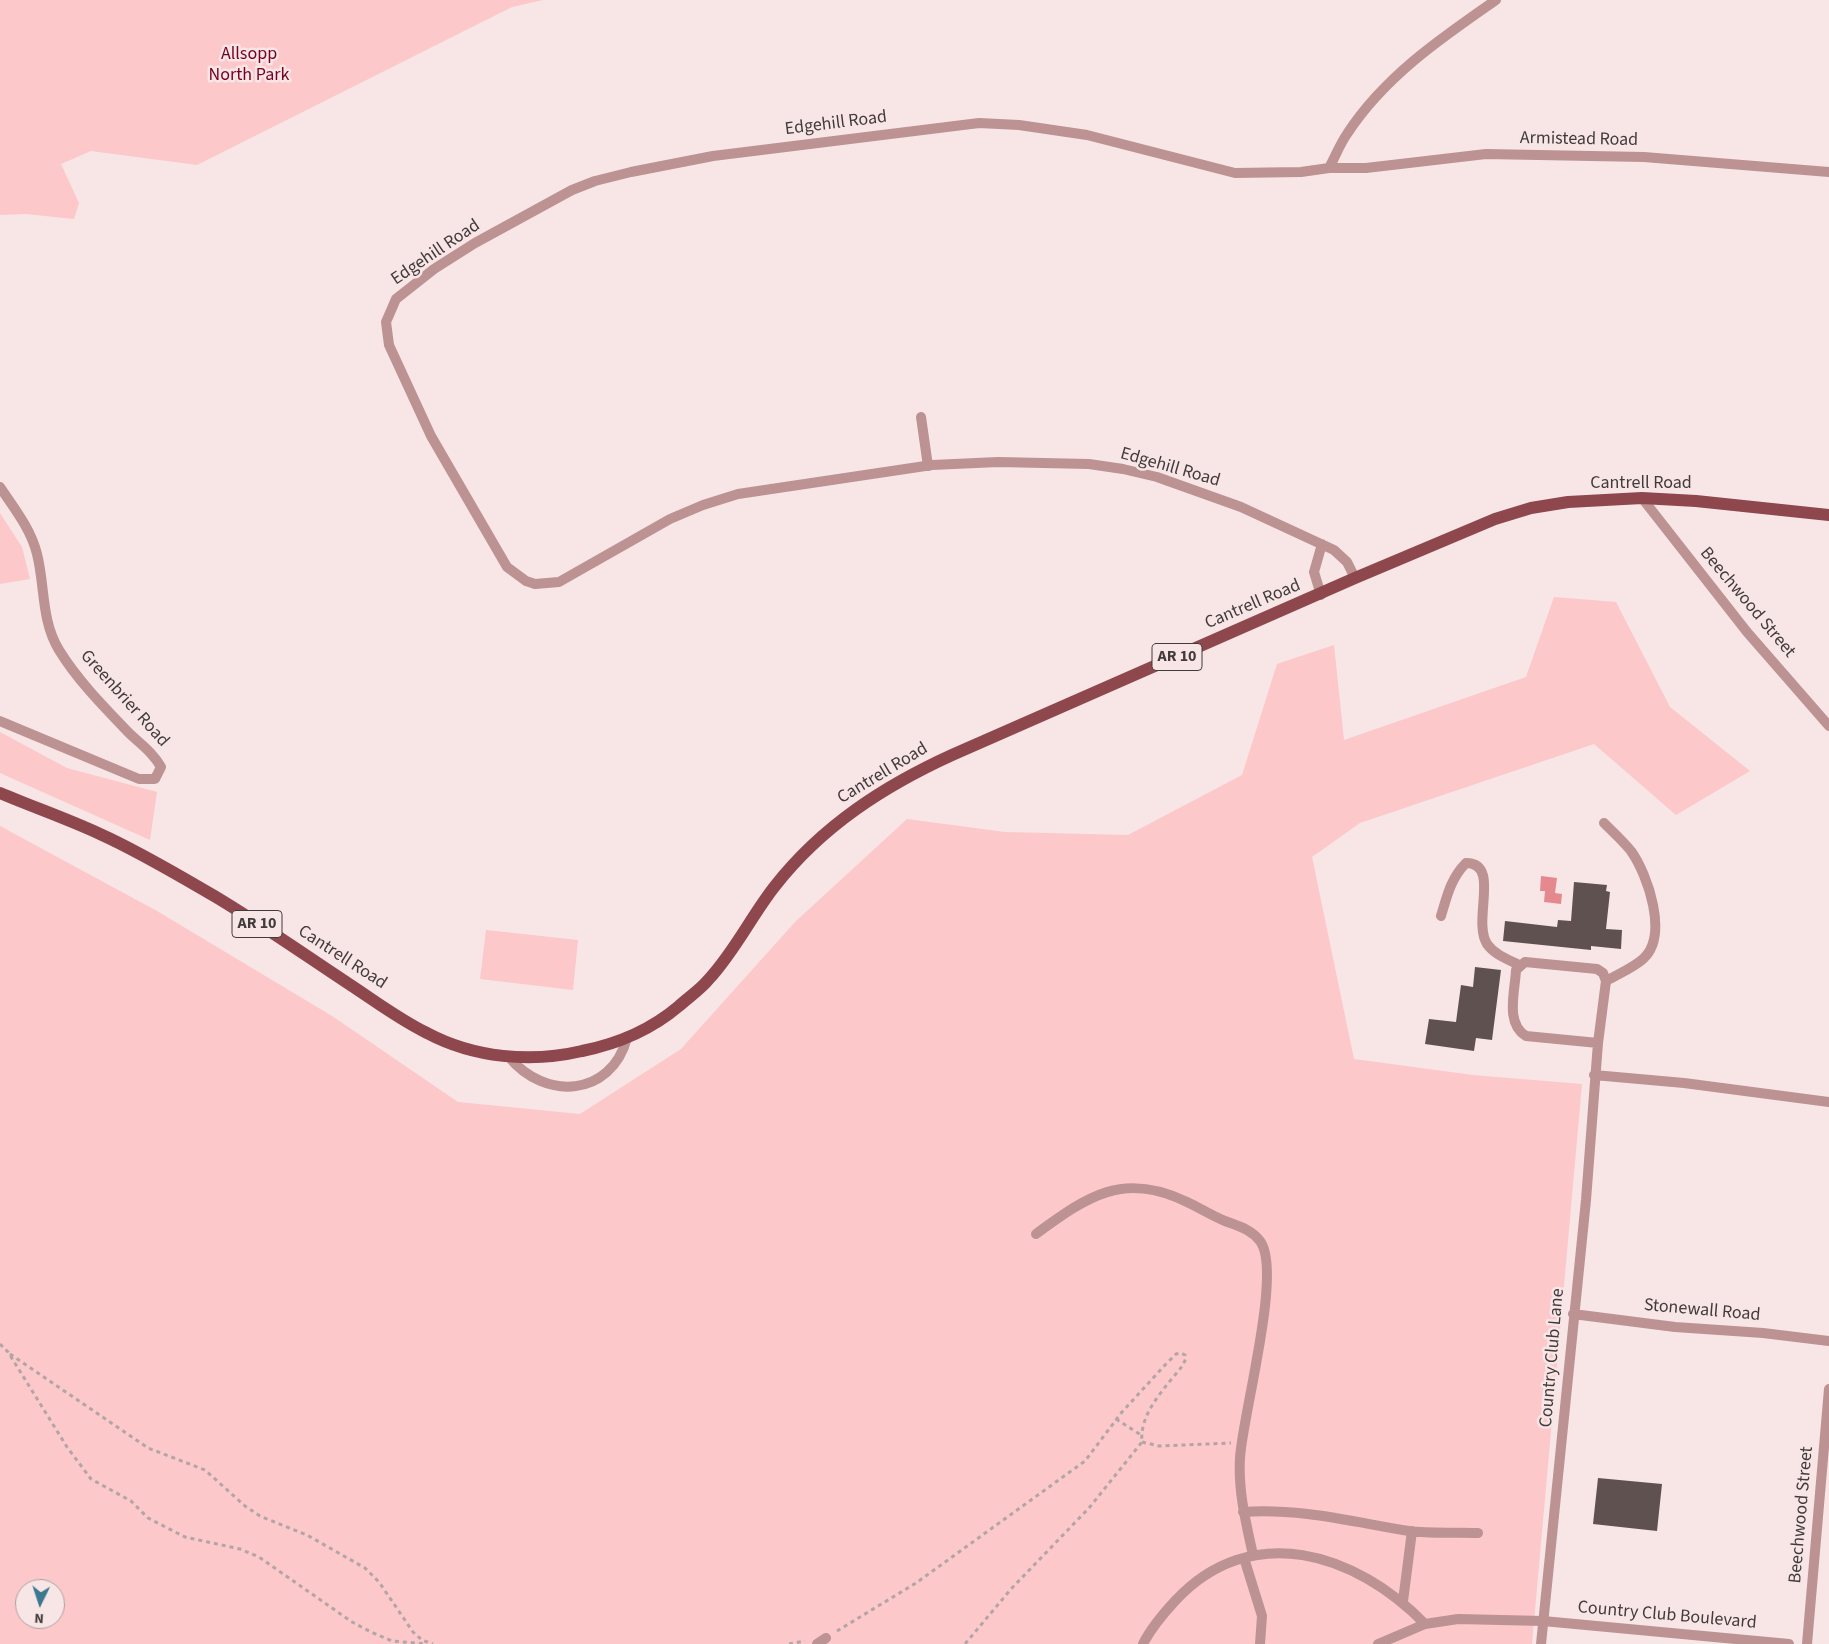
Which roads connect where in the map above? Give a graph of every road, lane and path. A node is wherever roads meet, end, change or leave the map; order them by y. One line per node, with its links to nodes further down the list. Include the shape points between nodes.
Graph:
1 (1496, 0): 2 (street, via 1449,32 1381,90 1345,135)
2 (1329, 168): 3 (street, Armistead Road, via 1366,168 1486,154 1644,157); 5 (street, Edgehill Road, via 1301,172 1236,172 1087,135 996,123 713,156 631,172 572,190 434,269 396,298 386,322 389,345 431,436 498,555 516,576 531,583 559,582 670,519 738,494)
3 (1829, 172)
4 (920, 417): 5 (street)
5 (928, 466): 9 (street, Edgehill Road, via 998,462 1089,464 1123,469 1157,477 1241,507)
6 (0, 488): 12 (street, Greenbrier Road, via 34,542 47,618 58,648 91,693 153,753 161,767 155,779 139,779)
7 (1642, 498): 8 (main road, Cantrell Road / AR 10); 10 (main road, Cantrell Road / AR 10, via 1568,502 1531,508 1495,519); 13 (street, Beechwood Street, via 1747,632)
8 (1829, 515)
9 (1322, 544): 10 (street, Edgehill Road, via 1342,556); 11 (street, via 1314,572)
10 (1356, 578): 11 (main road, Cantrell Road / AR 10)
11 (1321, 595): 19 (main road, Cantrell Road / AR 10, via 952,754 909,774 868,799 804,852 775,886 710,979 677,1008)
12 (0, 721)
13 (1829, 726)
14 (0, 793): 21 (main road, Cantrell Road / AR 10, via 100,834 164,867 218,898 428,1034 476,1051)
15 (1604, 823): 18 (street, via 1631,852 1647,883 1656,938 1644,958)
16 (1441, 916): 17 (street, via 1450,885 1459,870 1466,863 1476,863 1484,876 1481,920 1486,942 1498,955)
17 (1520, 965): 18 (street, via 1531,962 1597,969); 20 (street, via 1516,970 1513,1019 1519,1032 1526,1036)
18 (1606, 981): 20 (street, Country Club Lane)
19 (628, 1038): 21 (main road, Cantrell Road / AR 10, via 562,1056); 21 (street, via 612,1066 594,1080 573,1087 543,1084 530,1077)
20 (1598, 1043): 22 (street, Country Club Lane)
21 (510, 1057)
22 (1594, 1076): 23 (street, via 1684,1083); 25 (street, Country Club Lane, via 1586,1200)
23 (1829, 1102)
24 (1036, 1234): 33 (street, via 1070,1209 1104,1191 1142,1188 1161,1192 1244,1227 1261,1242 1266,1257 1262,1331)
25 (1573, 1314): 26 (street, Stonewall Road); 39 (street, Country Club Lane)
26 (1829, 1341)
27 (0, 1344): 28 (path)
28 (8, 1352): 42 (path, via 67,1447 91,1478 131,1501 148,1518 185,1537 240,1549 259,1557 371,1632 392,1641); 43 (path, via 148,1448 205,1470 260,1516 307,1535 364,1568 379,1582 413,1632)
29 (1829, 1389): 50 (street, Beechwood Street)
30 (1116, 1419): 31 (path); 31 (path, via 1165,1364 1176,1354 1183,1353 1186,1360 1146,1414); 41 (path, via 1092,1454 1068,1475 916,1583)
31 (1141, 1435): 32 (path)
32 (1142, 1442): 33 (path, via 1159,1446); 44 (path, via 1089,1508 1011,1588)
33 (1241, 1444): 34 (street)
34 (1243, 1512): 35 (street, via 1276,1510 1321,1515); 37 (street)
35 (1412, 1531): 36 (street); 38 (street)
36 (1478, 1533)
37 (1248, 1556): 38 (street, via 1275,1553 1310,1556 1336,1563 1361,1574); 45 (street, via 1213,1570 1195,1582 1161,1617); 46 (street, via 1262,1616)
38 (1403, 1601): 40 (street)
39 (1543, 1621): 40 (street, Country Club Boulevard, via 1458,1619); 48 (street, Country Club Lane); 49 (street, Country Club Boulevard)
40 (1425, 1624): 47 (street, Country Club Boulevard)
41 (821, 1641)
42 (427, 1644)
43 (432, 1644)
44 (965, 1644)
45 (1143, 1644)
46 (1260, 1644)
47 (1378, 1644)
48 (1541, 1644)
49 (1789, 1644)
50 (1807, 1644)

